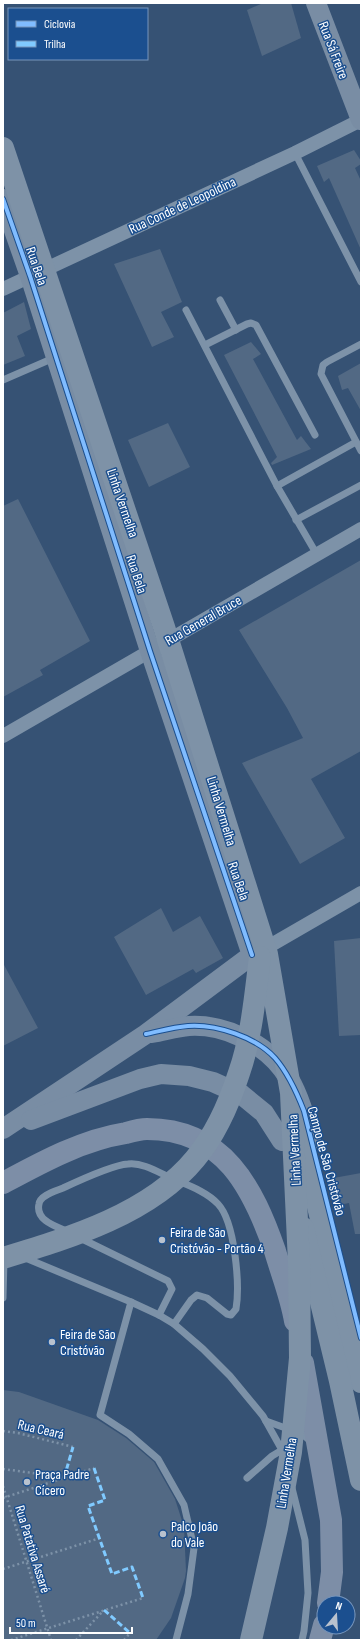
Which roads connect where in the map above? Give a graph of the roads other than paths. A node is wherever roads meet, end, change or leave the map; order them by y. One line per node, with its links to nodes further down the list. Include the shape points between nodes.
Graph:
1 (316, 3): 2 (street, Rua Sá Freire)
2 (361, 120): 4 (street, Rua Conde de Leopoldina)
3 (3, 148): 30 (highway, Linha Vermelha, bridge, via 164,627 267,954)
4 (295, 153): 7 (street, Rua Conde de Leopoldina); 8 (lane)
5 (3, 177): 28 (highway, Linha Vermelha, via 159,632)
6 (3, 199): 7 (street, Rua Bela)
7 (30, 276): 9 (street, Rua Conde de Leopoldina); 15 (street, Rua Bela)
8 (361, 282)
9 (3, 289)
10 (220, 300): 12 (lane)
11 (186, 310): 14 (lane)
12 (236, 330): 14 (lane); 17 (lane, via 247,324 256,325)
13 (361, 344): 18 (lane, via 326,362 321,374)
14 (205, 345): 21 (lane)
15 (56, 357): 16 (lane); 25 (street, Rua Bela)
16 (3, 380)
17 (315, 436)
18 (356, 442): 19 (lane); 21 (lane)
19 (361, 451)
20 (361, 485): 22 (lane)
21 (277, 486): 22 (lane)
22 (296, 520): 24 (lane)
23 (361, 528): 24 (street, Rua General Bruce)
24 (316, 553): 25 (street, Rua General Bruce)
25 (150, 651): 26 (street, Rua General Bruce); 28 (street, Rua Bela)
26 (3, 736)
27 (361, 893): 28 (street)
28 (256, 956): 29 (street); 34 (highway, bridge, via 252,1020 240,1072 214,1132 194,1160 172,1182 132,1210 101,1225); 48 (highway, Linha Vermelha, bridge, via 284,1093 293,1263 294,1358 285,1449)
29 (146, 1034): 31 (street, Campo de São Cristóvão); 39 (street, Campo de São Cristóvão, via 189,1026 223,1029 254,1042 274,1058 295,1088 304,1111)
30 (291, 1093): 40 (highway, bridge); 49 (highway, Linha Vermelha, bridge, via 299,1263 300,1358 291,1452 277,1528)
31 (3, 1130): 32 (street, Campo de São Cristóvão, via 140,1079 161,1074 189,1076 213,1082 242,1094 264,1113)
32 (282, 1141): 45 (highway, via 340,1381)
33 (3, 1183): 42 (main road, via 64,1152 109,1135 146,1129 174,1131 198,1140 224,1158 243,1180 264,1219 291,1300)
34 (3, 1253): 35 (lane); 36 (lane)
35 (3, 1298)
36 (131, 1302): 37 (lane); 47 (lane, via 100,1415 129,1434 158,1459 184,1505 194,1548 188,1594)
37 (159, 1315): 38 (lane); 38 (lane, via 172,1289 168,1281 47,1222 38,1210 41,1199 67,1186 130,1163 149,1168 207,1194 224,1211 229,1225 237,1269 237,1304 231,1315 197,1295)
38 (174, 1324): 41 (lane, via 230,1376)
39 (361, 1338)
40 (361, 1382)
41 (266, 1421): 42 (lane, via 302,1434); 43 (lane)
42 (318, 1446): 46 (main road, via 332,1520 332,1572)
43 (282, 1450): 44 (lane); 50 (lane, via 305,1540 308,1593)
44 (247, 1478)
45 (361, 1480)
46 (329, 1595)
47 (176, 1640)
48 (245, 1640)
49 (251, 1640)
50 (302, 1640)

